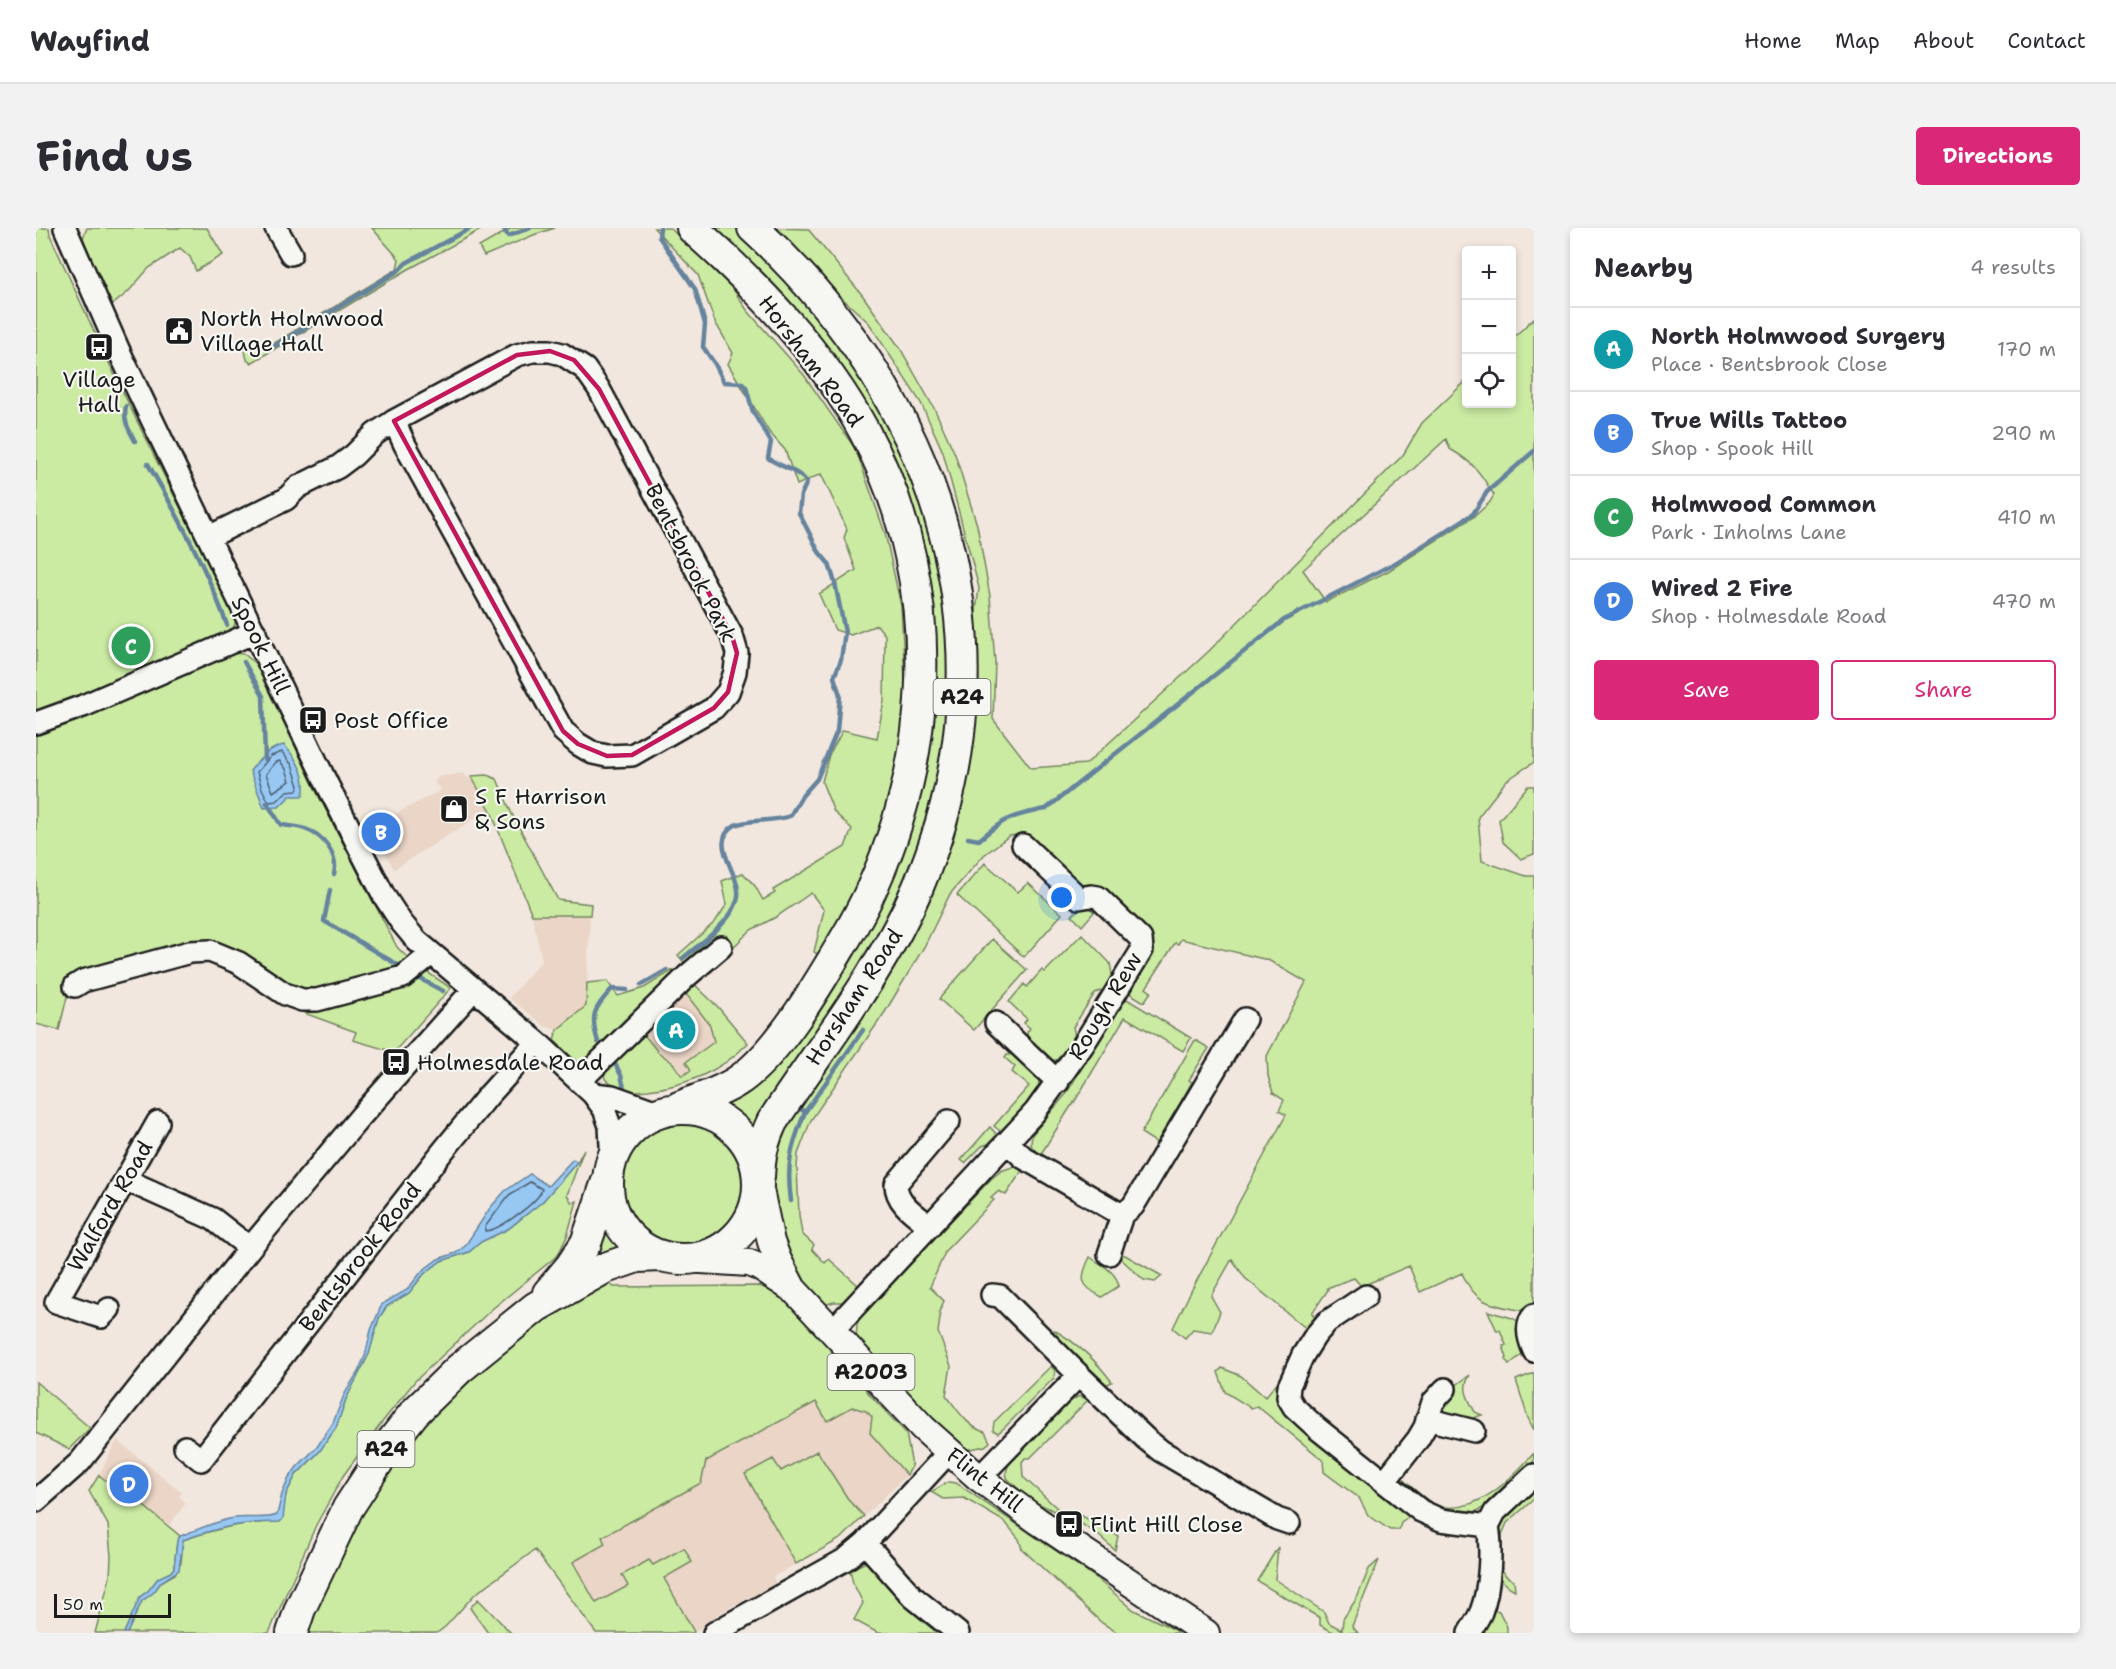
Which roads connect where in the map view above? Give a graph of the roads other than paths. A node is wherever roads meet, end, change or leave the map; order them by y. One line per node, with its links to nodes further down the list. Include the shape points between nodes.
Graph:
1 (65, 228): 7 (street, Spook Hill)
2 (276, 228): 5 (street)
3 (692, 228): 20 (highway, Horsham Road / A24, via 760,291 795,332 864,432 898,512 910,559 920,614 920,708 906,794 894,837 850,932 821,979 753,1069 736,1082)
4 (753, 228): 26 (highway, Horsham Road / A24, via 793,268 865,356 917,451 947,537 961,627 963,672 961,716 947,800 919,886 872,977 772,1122 760,1154)
5 (291, 254)
6 (394, 421): 6 (street, Bentsbrook Park, via 563,731 578,744 607,756 632,755 714,708 728,692 737,652 732,636 585,369 568,357 549,351 517,355); 7 (street, Bentsbrook Park, via 338,467 298,487 278,490)
7 (205, 529): 8 (street, Spook Hill)
8 (255, 632): 9 (street); 12 (street, Spook Hill, via 384,896 400,922)
9 (36, 723)
10 (1023, 845): 18 (street, Rough Rew, via 1079,898 1098,897 1141,939 1142,950)
11 (721, 947): 19 (street, via 687,976)
12 (431, 954): 13 (street, via 403,977 317,1000 285,994 239,963 210,951 190,952); 14 (street, Spook Hill)
13 (75, 986)
14 (474, 989): 17 (street, Spook Hill); 29 (street)
15 (1245, 1019): 27 (street, via 1133,1206)
16 (996, 1023): 18 (street, Rough Rew)
17 (537, 1042): 19 (street, Spook Hill); 44 (street, Bentsbrook Road, via 443,1151 201,1460)
18 (1059, 1082): 23 (street, Rough Rew)
19 (587, 1088): 20 (street); 24 (street, Spook Hill, via 604,1109 610,1126)
20 (668, 1110): 24 (highway, via 630,1130 619,1144); 26 (highway, via 702,1112 721,1120 739,1135 749,1151)
21 (949, 1121): 28 (street, via 896,1184 900,1199)
22 (158, 1122): 25 (street, Walford Road)
23 (1007, 1142): 27 (street, via 1024,1158); 28 (street, Rough Rew)
24 (611, 1167): 31 (highway, via 609,1193 622,1229 639,1245); 35 (highway, A24, via 586,1243)
25 (126, 1180): 29 (street, via 213,1219); 36 (street, Walford Road, via 56,1302 101,1317)
26 (759, 1181): 31 (highway, via 755,1210 729,1243 711,1253); 32 (main road, Flint Hill / A2003, via 771,1242)
27 (1122, 1215): 30 (street)
28 (930, 1226): 38 (street, Rough Rew)
29 (250, 1248): 49 (street, via 80,1462)
30 (1109, 1254)
31 (673, 1258): 32 (main road, Flint Hill / A2003, via 749,1263); 35 (highway, A24, via 637,1257 605,1268)
32 (794, 1290): 38 (main road, Flint Hill / A2003)
33 (992, 1295): 40 (street, via 1000,1296 1014,1309)
34 (1366, 1296): 48 (street, via 1327,1322 1315,1336 1289,1386 1288,1397 1318,1429)
35 (536, 1307): 53 (highway, A24, via 459,1369 414,1413 389,1445 348,1508)
36 (109, 1309)
37 (1534, 1315): 39 (street, via 1529,1335)
38 (832, 1330): 45 (main road, Flint Hill / A2003)
39 (1534, 1351)
40 (1079, 1376): 47 (street); 50 (street, via 1161,1450)
41 (1445, 1389): 42 (street, via 1432,1402)
42 (1427, 1419): 43 (street); 48 (street, via 1418,1438)
43 (1474, 1431)
44 (185, 1447)
45 (948, 1453): 47 (main road, Flint Hill / A2003); 52 (street)
46 (1534, 1475): 51 (street, via 1495,1512)
47 (979, 1478): 56 (main road, Flint Hill / A2003)
48 (1385, 1481): 51 (street, via 1421,1511 1441,1520)
49 (36, 1502)
50 (1289, 1523)
51 (1488, 1526): 57 (street, via 1486,1592)
52 (865, 1543): 54 (street, via 826,1572); 55 (street, via 913,1597)
53 (292, 1633)
54 (714, 1633)
55 (957, 1633)
56 (1206, 1633)
57 (1469, 1633)

